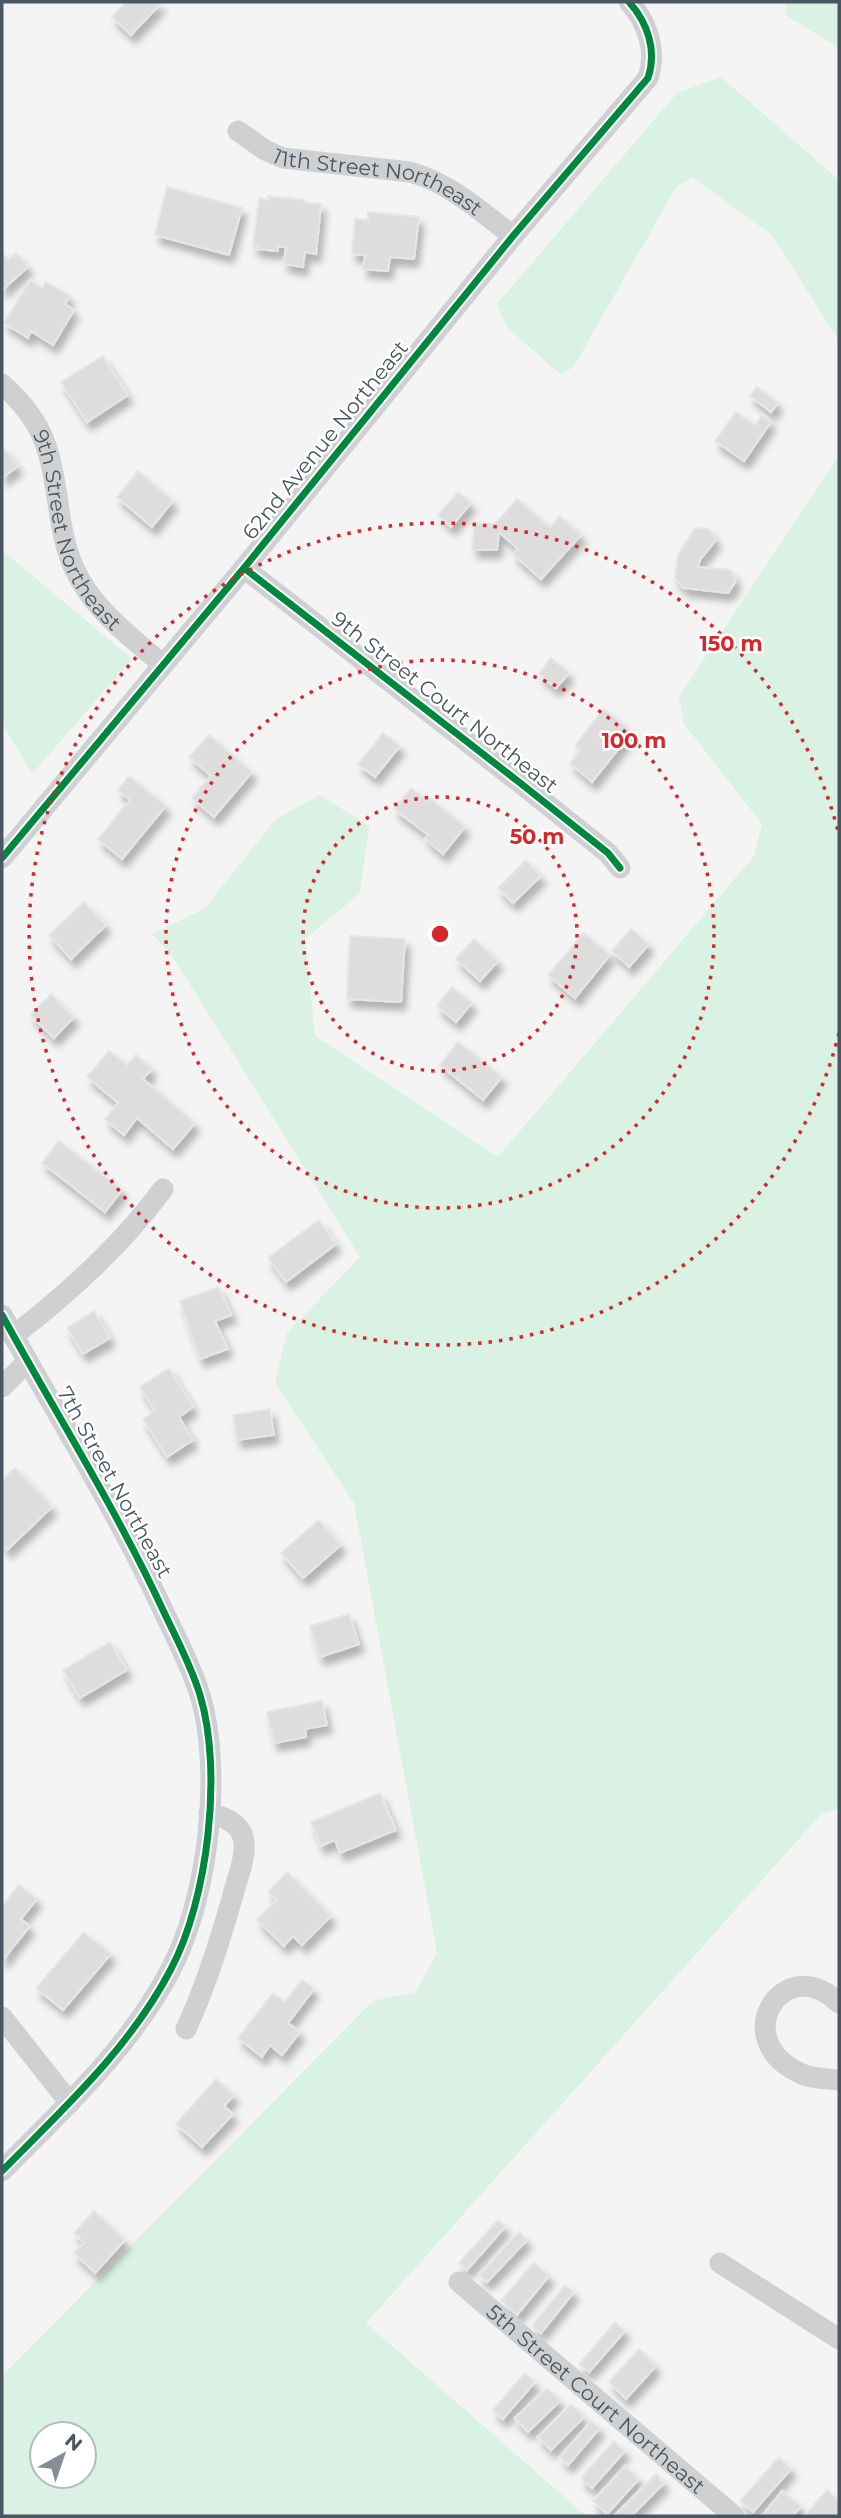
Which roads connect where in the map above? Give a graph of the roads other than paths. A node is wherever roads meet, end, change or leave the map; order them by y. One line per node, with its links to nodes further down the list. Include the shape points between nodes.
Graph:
1 (629, 2): 3 (street, 62nd Avenue Northeast, via 650,36 648,78)
2 (238, 131): 3 (street, 11th Street Northeast, via 283,158 429,177)
3 (513, 236): 5 (street, 62nd Avenue Northeast)
4 (2, 384): 6 (street, 9th Street Northeast, via 25,407 46,445 67,552 87,593)
5 (244, 568): 6 (street, 62nd Avenue Northeast); 8 (street, 9th Street Court Northeast, via 608,853)
6 (163, 665): 7 (street, 62nd Avenue Northeast)
7 (2, 858)
8 (620, 868)
9 (163, 1189): 11 (street, via 125,1236)
10 (2, 1315): 11 (street, 7th Street Northeast)
11 (13, 1336): 12 (street, 7th Street Northeast)
12 (28, 1361): 13 (street); 14 (street, 7th Street Northeast, via 131,1544 190,1669 205,1718)
13 (2, 1387)
14 (209, 1813): 17 (street, via 224,1817 240,1830 242,1862 220,1939); 19 (street, 7th Street Northeast, via 198,1894 172,1968 124,2043)
15 (839, 2003): 18 (street, via 828,1992 811,1986 795,1988 779,1995 765,2015 765,2035 785,2064 804,2076)
16 (2, 2017): 19 (street)
17 (186, 2029)
18 (839, 2080)
19 (70, 2103): 20 (street, 7th Street Northeast)
20 (2, 2171)
21 (720, 2263): 23 (street)
22 (459, 2282): 24 (street, 5th Street Court Northeast)
23 (839, 2339)
24 (734, 2516)

